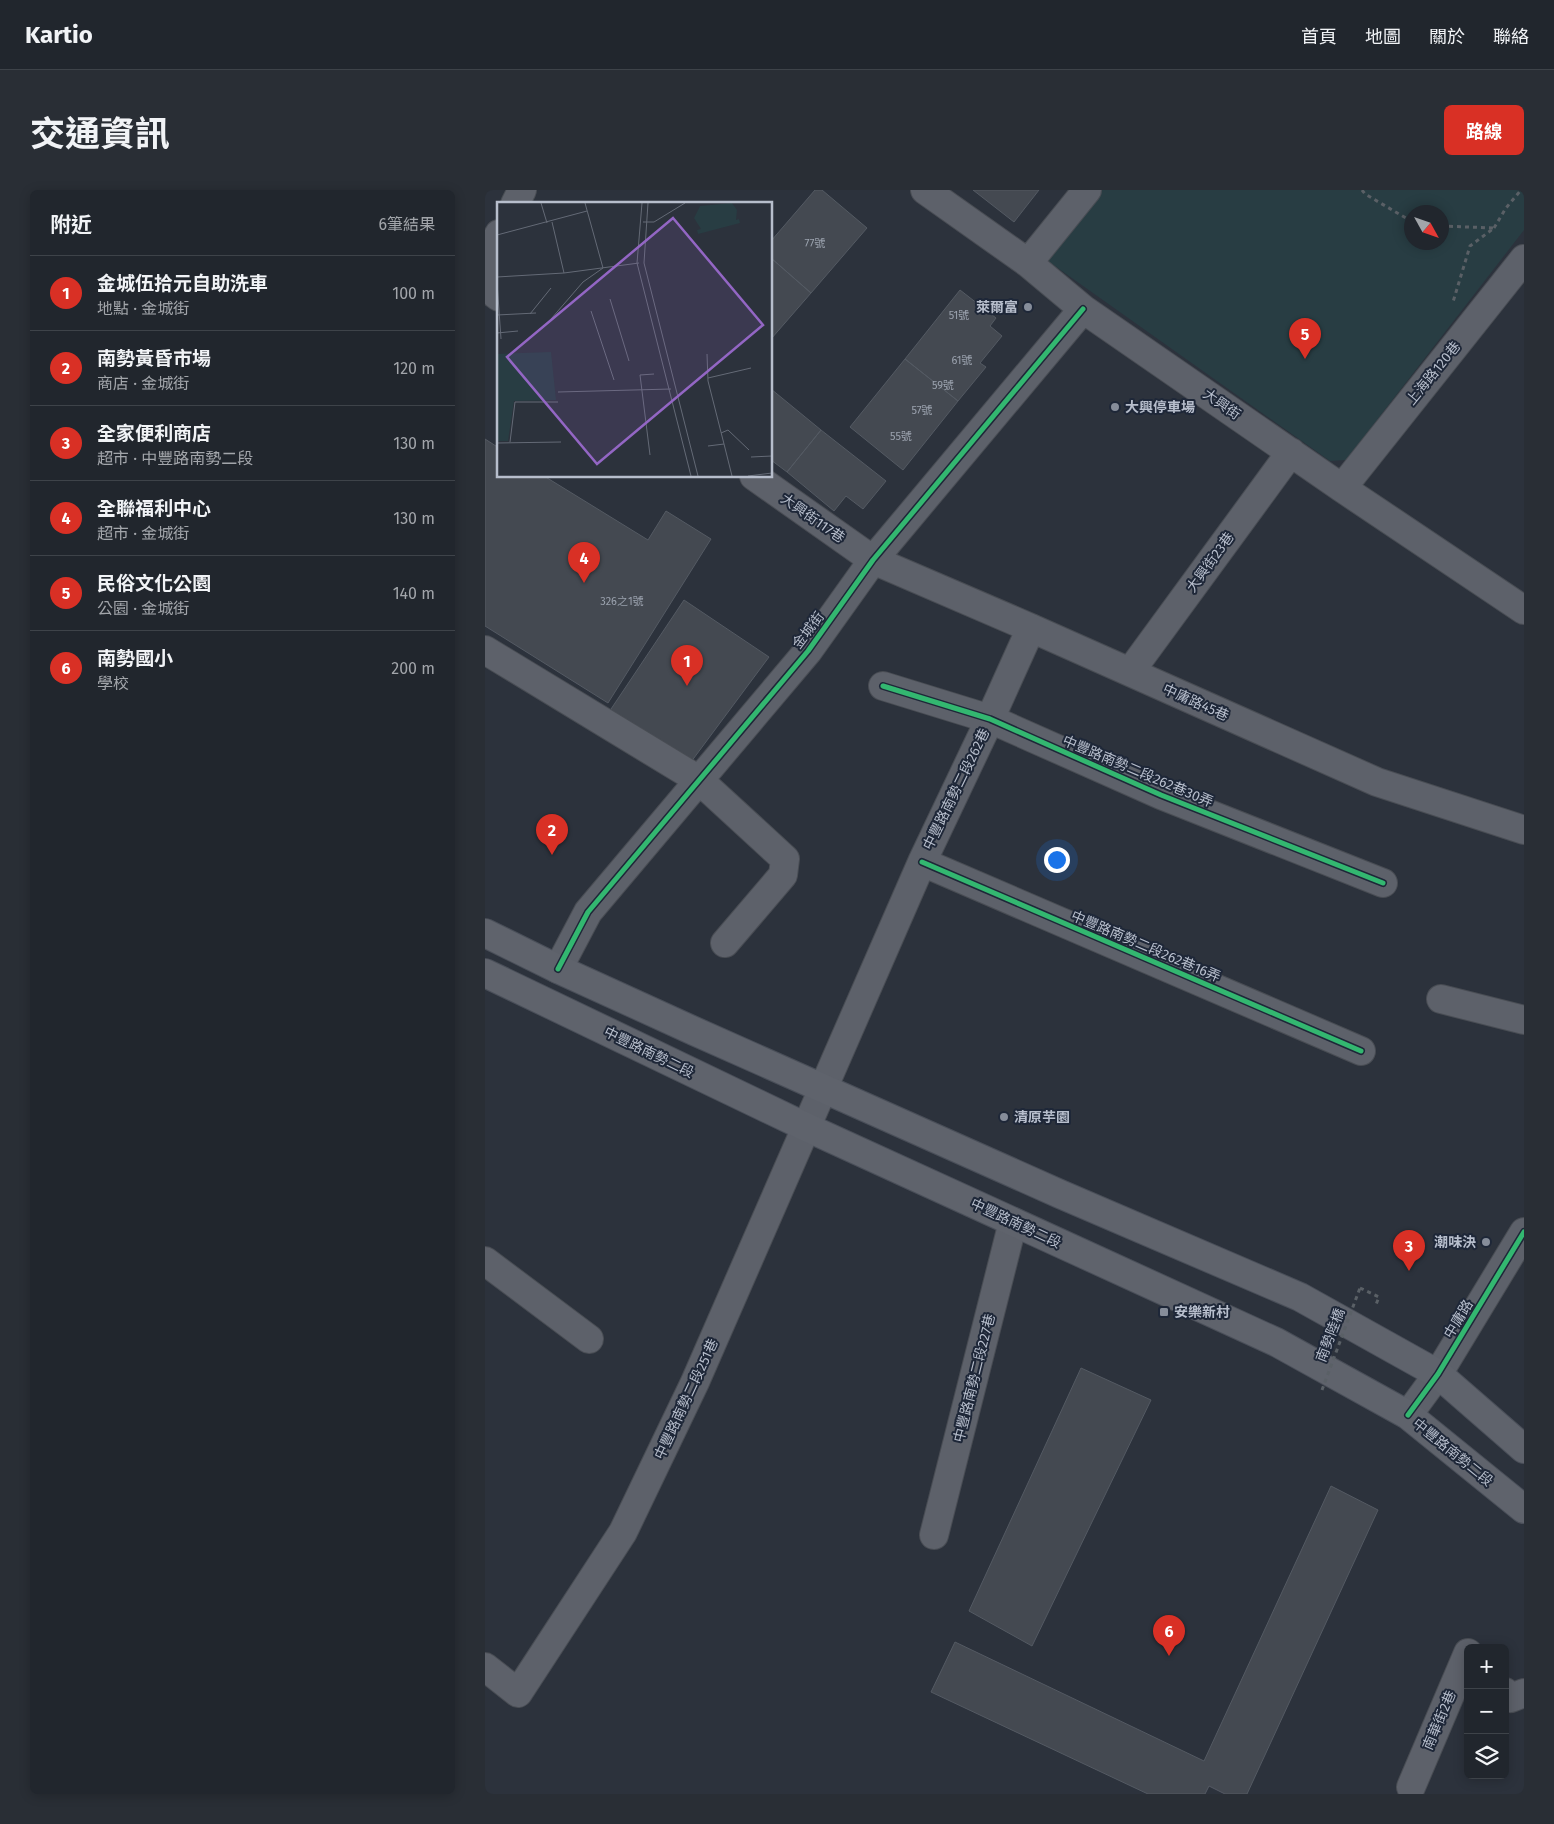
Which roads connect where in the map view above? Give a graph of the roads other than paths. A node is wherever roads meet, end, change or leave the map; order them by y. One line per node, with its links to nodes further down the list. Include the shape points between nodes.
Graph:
1 (522, 190): 4 (street)
2 (925, 190): 8 (street, 大興街)
3 (1087, 190): 8 (street)
4 (516, 202)
5 (497, 238): 6 (street)
6 (485, 259)
7 (1524, 259): 14 (street, 上海路120巷)
8 (1028, 263): 11 (street, 大興街)
9 (485, 268): 10 (street)
10 (497, 295)
11 (1083, 309): 12 (street, 大興街); 15 (street, 金城街)
12 (1291, 452): 14 (street, 大興街); 19 (street, 大興街23巷)
13 (756, 478): 15 (street, 大興街117巷)
14 (1341, 488): 16 (street, 大興街)
15 (873, 560): 17 (street, 中庸路45巷); 22 (street, 金城街, via 808,651)
16 (1524, 610)
17 (1031, 628): 19 (street, 中庸路45巷); 21 (street, 中豐路南勢二段262巷)
18 (485, 650): 22 (street)
19 (1130, 672): 23 (street, 中庸路45巷, via 1377,782)
20 (883, 686): 21 (street, 中豐路南勢二段262巷30弄)
21 (990, 719): 24 (street, 中豐路南勢二段262巷); 25 (street, 中豐路南勢二段262巷30弄, via 1161,795)
22 (699, 780): 27 (street, via 785,859 783,875); 28 (street, 金城街, via 587,912)
23 (1524, 830)
24 (922, 862): 32 (street, 中豐路南勢二段262巷16弄); 33 (street, 中豐路南勢二段262巷)
25 (1383, 883)
26 (485, 933): 28 (main road)
27 (725, 942)
28 (558, 969): 33 (main road)
29 (485, 973): 34 (main road, 中豐路南勢二段)
30 (1441, 999): 31 (street)
31 (1524, 1020)
32 (1361, 1051)
33 (823, 1088): 34 (street, 中豐路南勢二段251巷); 39 (main road, via 1300,1297)
34 (806, 1127): 35 (main road, 中豐路南勢二段); 45 (street, 中豐路南勢二段251巷, via 695,1382 623,1532 518,1694)
35 (1013, 1222): 40 (main road, 中豐路南勢二段, via 1276,1342); 43 (street, 中豐路南勢二段227巷)
36 (1524, 1232): 39 (street, 中庸路)
37 (485, 1261): 38 (street)
38 (589, 1338)
39 (1438, 1374): 40 (street, 中庸路); 41 (main road)
40 (1408, 1416): 42 (main road, 中豐路南勢二段)
41 (1524, 1449)
42 (1524, 1509)
43 (934, 1535)
44 (1464, 1662): 48 (street, 南華街2巷)
45 (485, 1667)
46 (1524, 1693): 47 (street)
47 (1509, 1696)
48 (1411, 1787)

